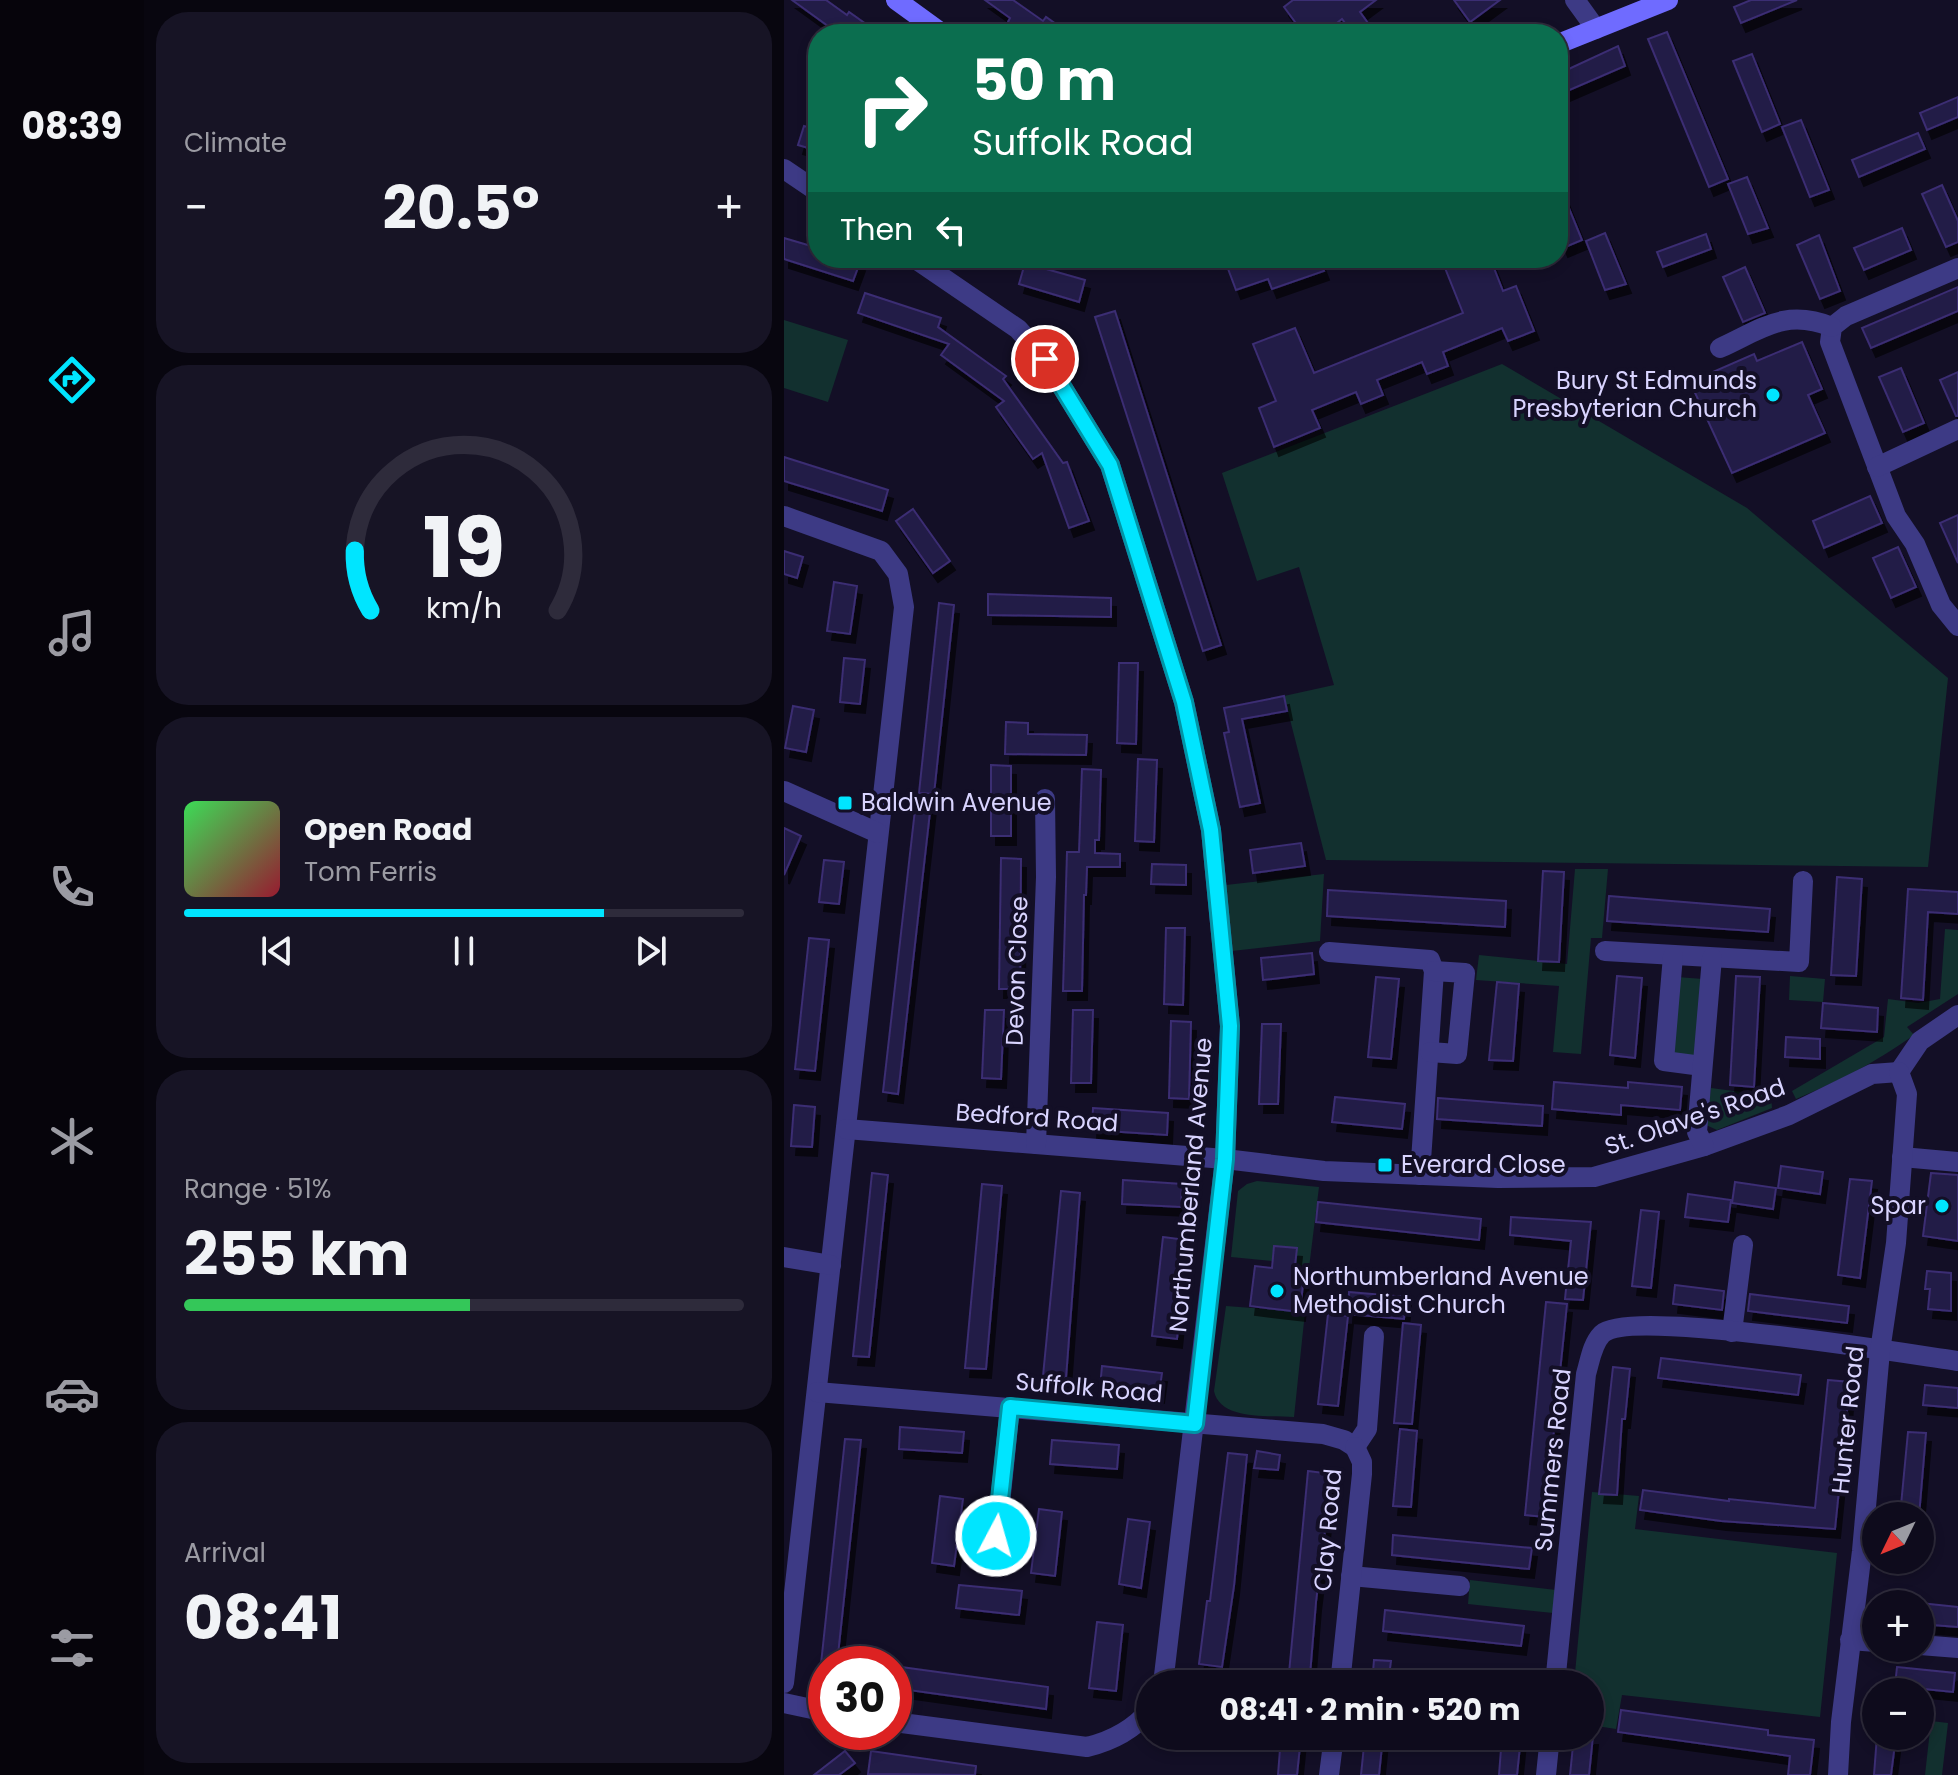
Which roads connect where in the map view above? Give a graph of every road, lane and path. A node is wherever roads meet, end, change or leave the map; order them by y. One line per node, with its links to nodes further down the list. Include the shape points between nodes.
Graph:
1 (896, 0): 4 (street)
2 (1575, 0): 5 (street)
3 (1668, 0): 5 (street)
4 (929, 24)
5 (1596, 29): 6 (street)
6 (1568, 40)
7 (784, 169): 8 (street)
8 (808, 185)
9 (929, 268): 34 (street, Northumberland Avenue, via 1018,329 1045,359 1110,465 1184,702 1211,830 1230,1026)
10 (1958, 268): 11 (street, via 1846,316)
11 (1832, 327): 12 (street, via 1795,317); 14 (street, via 1830,342)
12 (1720, 348)
13 (1958, 429): 14 (street)
14 (1877, 467): 16 (street, via 1941,605)
15 (784, 516): 19 (street, via 881,551 898,574 904,607)
16 (1958, 626)
17 (784, 791): 19 (street)
18 (1045, 799): 31 (street, Devon Close)
19 (878, 833): 30 (street)
20 (1803, 881): 24 (street, via 1799,962)
21 (1605, 951): 23 (street)
22 (1329, 952): 25 (street, via 1430,960)
23 (1673, 956): 24 (street); 28 (street, via 1664,1061)
24 (1712, 958): 28 (street)
25 (1434, 971): 27 (street); 27 (street, via 1465,973 1457,1054)
26 (1958, 1015): 29 (street, via 1920,1041)
27 (1430, 1052): 36 (street)
28 (1702, 1066): 32 (street, via 1697,1132)
29 (1899, 1072): 32 (street, St. Olave's Road, via 1872,1074 1789,1115); 33 (street, Hunter Road, via 1907,1094)
30 (846, 1129): 31 (street, Bedford Road); 39 (street)
31 (1036, 1144): 34 (street, Bedford Road)
32 (1704, 1146): 36 (street, St. Olave's Road, via 1594,1177)
33 (1902, 1157): 35 (street); 42 (street, Hunter Road)
34 (1225, 1159): 36 (street, St. Olave's Road); 46 (street, Northumberland Avenue)
35 (1958, 1162)
36 (1420, 1175)
37 (1743, 1245): 40 (street)
38 (784, 1257): 39 (street)
39 (831, 1265): 44 (street)
40 (1732, 1332): 42 (street, Summers Road); 57 (street, Summers Road, via 1619,1327 1603,1333 1594,1347 1586,1374)
41 (1374, 1336): 47 (street, Clay Road, via 1367,1429)
42 (1880, 1351): 43 (street, Summers Road); 51 (street, Hunter Road)
43 (1958, 1361)
44 (817, 1392): 45 (street, Suffolk Road); 58 (street)
45 (1010, 1407): 46 (street, Suffolk Road); 48 (street)
46 (1195, 1424): 47 (street, Suffolk Road, via 1323,1434); 55 (street, Northumberland Avenue)
47 (1355, 1447): 49 (street, Clay Road, via 1362,1474)
48 (994, 1562)
49 (1351, 1576): 50 (street); 56 (street, Clay Road)
50 (1460, 1586)
51 (1850, 1640): 52 (street); 67 (street, Hunter Road)
52 (1862, 1641)
53 (1934, 1646): 54 (street)
54 (1958, 1648)
55 (1165, 1670)
56 (1341, 1670)
57 (1556, 1670)
58 (784, 1683)
59 (784, 1703): 60 (street)
60 (808, 1708)
61 (1136, 1723): 62 (street, via 1108,1742 1087,1747)
62 (912, 1724)
63 (1332, 1750): 65 (street)
64 (1549, 1750): 66 (street)
65 (1329, 1775)
66 (1546, 1775)
67 (1838, 1775)

